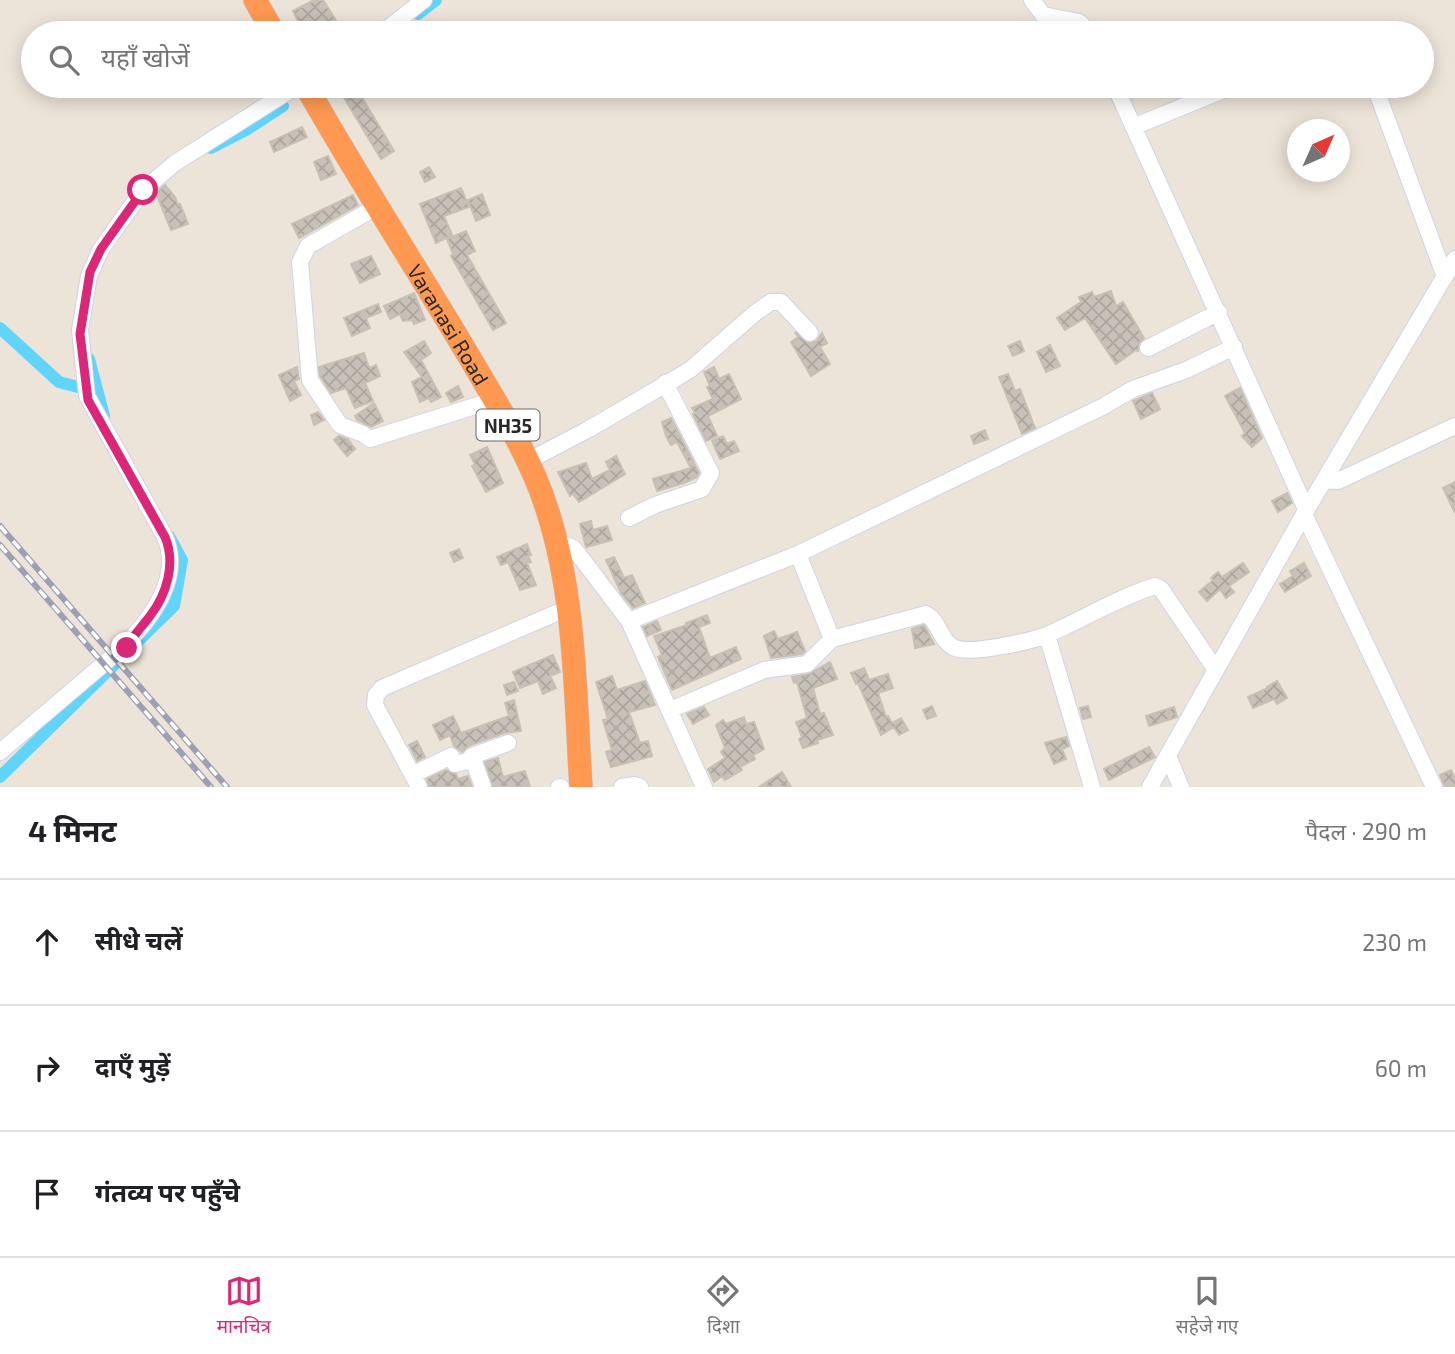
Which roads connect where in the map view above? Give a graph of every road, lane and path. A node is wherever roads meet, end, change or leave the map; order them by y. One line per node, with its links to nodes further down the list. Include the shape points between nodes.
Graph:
1 (255, 0): 4 (highway)
2 (424, 0): 5 (street)
3 (1032, 0): 6 (street, via 1042,15)
4 (267, 21)
5 (397, 21)
6 (1074, 21)
7 (278, 98): 36 (street, via 175,163 143,190 101,249 86,284 80,330 86,390 165,537 171,553 167,580 153,613 127,648)
8 (313, 98): 13 (highway, Varanasi Road / NH35)
9 (1120, 98): 12 (street)
10 (1204, 98): 12 (street)
11 (1379, 98): 15 (street)
12 (1133, 127): 16 (street)
13 (378, 206): 21 (highway, Varanasi Road / NH35); 21 (street, via 303,253 310,380 340,425 370,439)
14 (1455, 259): 15 (street)
15 (1445, 277): 24 (street)
16 (1219, 312): 18 (street); 19 (street)
17 (810, 333): 20 (street, via 781,302 771,302 691,369)
18 (1234, 346): 25 (street); 28 (street, via 1186,370 1133,388 1104,407)
19 (1148, 348)
20 (666, 383): 23 (street); 26 (street, via 711,474 702,489)
21 (494, 400): 23 (highway, Varanasi Road / NH35)
22 (1455, 426): 24 (street, via 1338,481)
23 (528, 461): 27 (highway, Varanasi Road / NH35)
24 (1324, 480): 25 (street)
25 (1305, 511): 33 (street); 48 (street)
26 (629, 518)
27 (556, 541): 29 (highway, Varanasi Road / NH35); 30 (street, via 573,548)
28 (798, 554): 30 (street); 32 (street)
29 (568, 608): 39 (street, via 382,688 375,705); 41 (highway, Varanasi Road / NH35)
30 (629, 621): 34 (street)
31 (1047, 635): 32 (street, via 1000,647 962,650 950,645 926,614); 33 (street, via 1155,586); 45 (street)
32 (832, 639): 34 (street, via 807,664 764,670)
33 (1216, 670): 37 (street)
34 (670, 710): 44 (street)
35 (508, 743): 38 (street)
36 (0, 752)
37 (1168, 755): 46 (street); 47 (street)
38 (472, 756): 39 (street, via 455,764 451,757); 40 (street)
39 (416, 780)
40 (483, 787)
41 (581, 787)
42 (622, 787): 43 (street)
43 (640, 787)
44 (704, 787)
45 (1092, 787)
46 (1150, 787)
47 (1181, 787)
48 (1434, 787)

